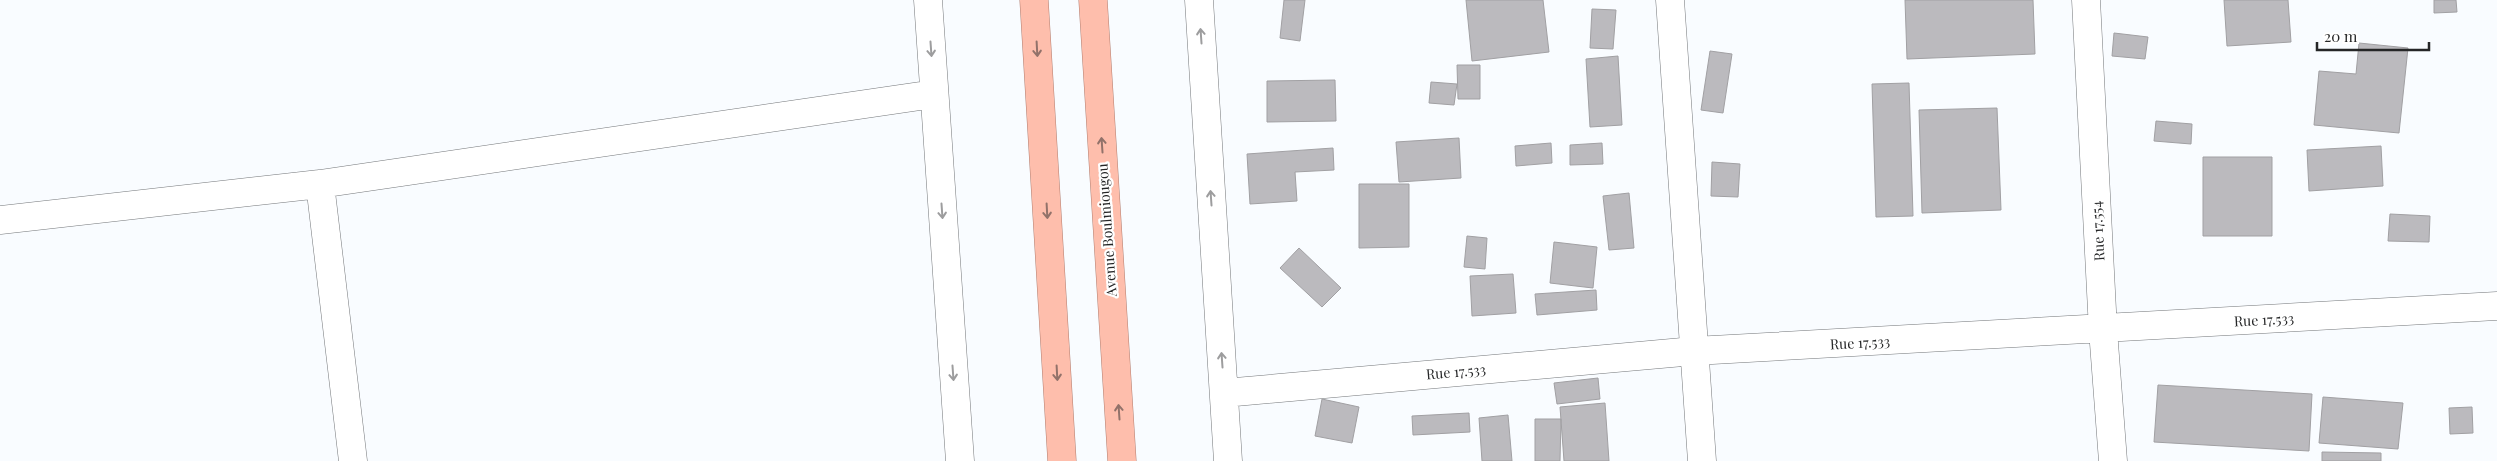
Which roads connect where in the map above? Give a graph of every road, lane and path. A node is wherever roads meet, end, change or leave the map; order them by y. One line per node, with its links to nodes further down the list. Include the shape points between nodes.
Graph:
1 (928, 0): 7 (street, one-way to 7)
2 (1034, 0): 16 (highway, one-way to 16)
3 (1092, 0): 17 (highway, Avenue Boulmiougou, one-way to 3)
4 (1199, 0): 13 (street, one-way to 4)
5 (1670, 0): 12 (street)
6 (2086, 0): 11 (street, Rue 17.554)
7 (934, 94): 8 (street); 15 (street, one-way to 15)
8 (320, 184): 9 (street); 14 (street)
9 (0, 220)
10 (2497, 306): 11 (street, Rue 17.533)
11 (2103, 330): 12 (street, Rue 17.533); 20 (street, Rue 17.554)
12 (1694, 352): 13 (street, Rue 17.533); 19 (street)
13 (1224, 393): 18 (street)
14 (352, 461)
15 (960, 461)
16 (1062, 461)
17 (1122, 461)
18 (1228, 461)
19 (1702, 461)
20 (2113, 461)

